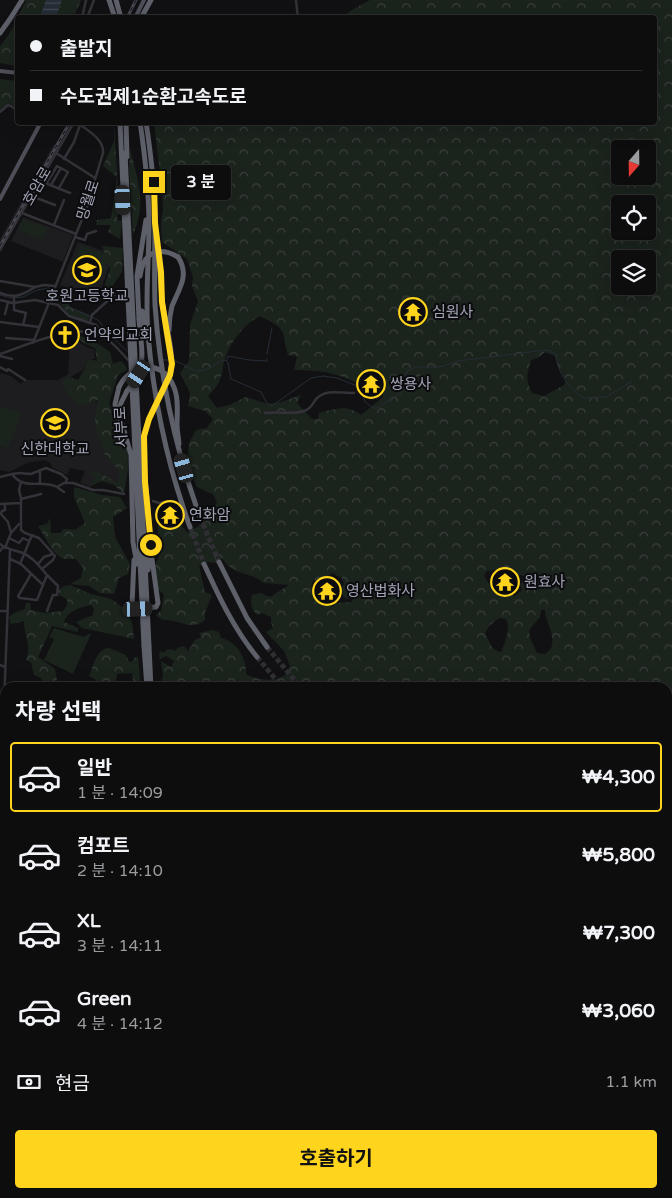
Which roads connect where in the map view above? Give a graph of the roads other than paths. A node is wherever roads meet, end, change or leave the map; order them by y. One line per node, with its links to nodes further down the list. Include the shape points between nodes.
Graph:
1 (20, 0): 14 (highway); 15 (highway)
2 (86, 0): 8 (street)
3 (94, 0): 9 (street)
4 (109, 0): 10 (highway)
5 (116, 0): 11 (highway)
6 (149, 0): 12 (highway)
7 (296, 0): 13 (street)
8 (83, 15)
9 (88, 15)
10 (114, 15)
11 (120, 15)
12 (142, 15)
13 (298, 15)
14 (0, 28)
15 (0, 32)
16 (0, 71): 17 (main road)
17 (15, 73)
18 (15, 108): 19 (street, via 8,105)
19 (0, 112)
20 (40, 125): 37 (main road)
21 (73, 125): 27 (street, 호암로)
22 (80, 125): 28 (street); 30 (street, 망월로, via 100,140 103,147)
23 (122, 125): 61 (highway, 서부로)
24 (122, 125): 61 (highway, 서부로)
25 (140, 125): 40 (highway)
26 (146, 125): 42 (highway)
27 (56, 153): 28 (street); 31 (street, 호암로)
28 (65, 160): 29 (street); 30 (street)
29 (62, 168): 32 (street, via 56,166); 33 (street); 34 (street, via 68,172)
30 (95, 178): 45 (street, 망월로)
31 (40, 181): 32 (street); 36 (street, 호암로)
32 (46, 184): 33 (street)
33 (51, 185): 34 (street)
34 (59, 188): 35 (street)
35 (70, 193)
36 (31, 196): 39 (street); 41 (street, 호암로)
37 (0, 199)
38 (64, 200): 43 (street)
39 (55, 205)
40 (149, 207): 67 (highway); 76 (highway, bridge, via 137,276 142,365 119,410)
41 (22, 213): 43 (street); 46 (street, 호암로)
42 (155, 223): 63 (highway); 75 (highway, bridge, via 155,304 162,369)
43 (54, 225): 45 (street)
44 (96, 230): 45 (street, via 87,234 85,240)
45 (75, 235): 48 (street, 망월로)
46 (0, 250)
47 (0, 281): 49 (street)
48 (55, 286): 49 (street); 56 (street, 망월로)
49 (35, 288): 52 (street)
50 (0, 293): 52 (street)
51 (115, 294): 59 (street, via 92,315)
52 (14, 296): 55 (street)
53 (0, 300): 54 (street)
54 (8, 302): 55 (street); 57 (street)
55 (15, 303): 56 (street, via 36,300); 60 (street, via 14,310 26,313)
56 (49, 303): 59 (street, via 59,306 70,317); 62 (street)
57 (6, 314)
58 (0, 322): 60 (street)
59 (90, 322): 64 (street)
60 (23, 325): 62 (street)
61 (132, 325): 116 (highway, 서부로)
62 (39, 327): 66 (street)
63 (168, 332): 67 (highway, bridge, via 184,270 178,257 164,251 154,253 141,268 144,329); 101 (highway, bridge, via 172,364 170,375 147,423 143,440)
64 (103, 336): 66 (street, via 71,331); 70 (street)
65 (6, 338): 66 (street)
66 (33, 341): 68 (street)
67 (149, 342): 95 (highway, bridge, via 161,426 174,481)
68 (0, 355): 69 (street)
69 (12, 359)
70 (128, 360)
71 (0, 367): 72 (street)
72 (25, 380)
73 (354, 393): 74 (street, via 328,392 302,412)
74 (265, 413)
75 (175, 426): 76 (highway, bridge, via 175,390 171,380 163,372 149,367 137,369 126,376 116,398 115,410); 93 (highway, via 180,457)
76 (126, 438): 100 (highway, via 131,455)
77 (40, 470): 78 (street, via 31,474); 81 (street, via 46,468 61,474 66,477); 82 (street)
78 (12, 474): 79 (street); 80 (street)
79 (0, 477)
80 (21, 482): 82 (street, via 26,485); 87 (street, via 18,490)
81 (66, 482): 83 (street); 86 (street)
82 (40, 483): 83 (street)
83 (57, 487): 84 (street)
84 (64, 492)
85 (41, 494): 87 (street)
86 (124, 494)
87 (21, 499): 90 (street)
88 (152, 501): 89 (street)
89 (171, 501)
90 (21, 503): 92 (street); 94 (street)
91 (0, 504): 92 (street)
92 (5, 504): 96 (street, via 1,514)
93 (200, 517)
94 (20, 522): 96 (street); 97 (street, via 23,532)
95 (190, 527)
96 (11, 533): 98 (street)
97 (32, 535): 99 (street); 106 (street)
98 (9, 538): 99 (street, via 19,543 22,538); 102 (street)
99 (30, 541): 105 (street)
100 (134, 542): 101 (highway, via 132,604 136,609 153,609 158,605); 116 (highway)
101 (151, 545): 116 (highway)
102 (3, 546): 103 (street); 104 (street)
103 (10, 550): 105 (street); 107 (street)
104 (0, 551)
105 (25, 554): 109 (street); 110 (street)
106 (53, 554): 110 (street); 112 (street, via 55,558)
107 (10, 558): 109 (street); 118 (street)
108 (219, 562): 121 (highway, via 254,631)
109 (20, 564): 113 (street)
110 (38, 564): 112 (street)
111 (204, 564): 122 (highway, via 240,636)
112 (42, 569): 114 (street)
113 (31, 574): 115 (street); 115 (street, via 18,597 37,600)
114 (47, 575): 115 (street); 119 (street, via 58,586 57,595 53,595)
115 (43, 585)
116 (144, 586): 120 (highway, 서부로, bridge)
117 (0, 610): 118 (street)
118 (7, 611): 124 (street)
119 (47, 611)
120 (147, 646): 126 (highway, 서부로); 127 (highway, 서부로)
121 (267, 647)
122 (257, 657)
123 (0, 665): 124 (street)
124 (6, 667): 125 (street)
125 (5, 682)
126 (147, 682)
127 (150, 682)

